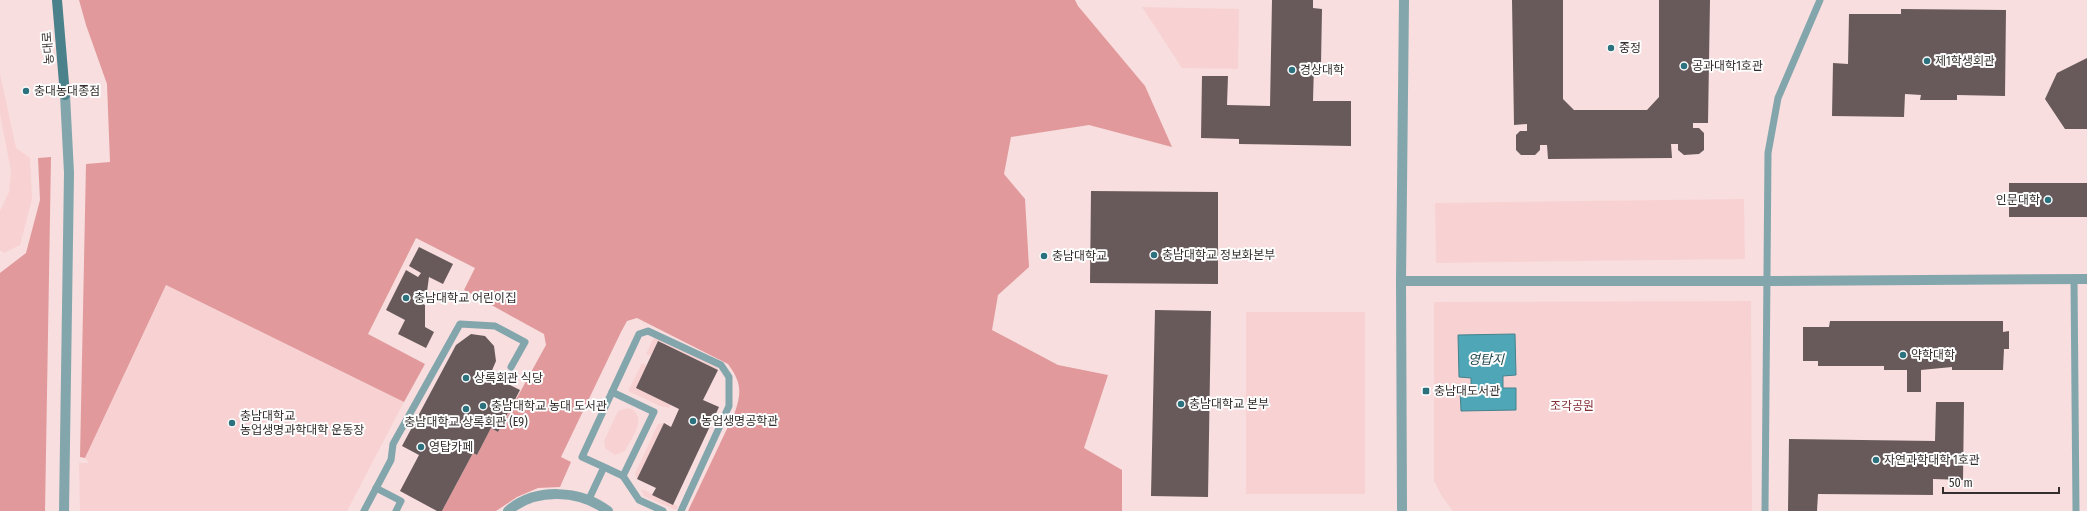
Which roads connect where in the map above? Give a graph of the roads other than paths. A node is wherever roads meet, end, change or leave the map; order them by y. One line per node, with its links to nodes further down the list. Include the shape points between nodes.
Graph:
1 (57, 0): 15 (street, 농대로, via 69,173)
2 (1404, 0): 6 (street)
3 (1820, 0): 7 (lane, via 1781,90 1772,122 1768,153)
4 (2074, 279): 5 (street); 7 (street); 23 (lane)
5 (2087, 279)
6 (1401, 281): 7 (street); 14 (street)
7 (1766, 281): 22 (lane)
8 (512, 367): 12 (lane, via 525,342 495,326 460,324 393,444 391,460)
9 (612, 392): 10 (lane, via 582,457); 11 (lane, via 654,412); 21 (lane, via 639,334 648,330 721,365 729,377 729,406)
10 (604, 468): 11 (lane); 13 (lane)
11 (623, 476): 20 (lane, via 640,500)
12 (376, 488): 16 (lane); 17 (lane, via 401,501)
13 (589, 499): 18 (street, via 567,494 545,495 523,502); 19 (street)
14 (1402, 510)
15 (64, 511)
16 (364, 511)
17 (396, 511)
18 (508, 511)
19 (608, 511)
20 (663, 511)
21 (681, 511)
22 (1765, 511)
23 (2076, 511)

